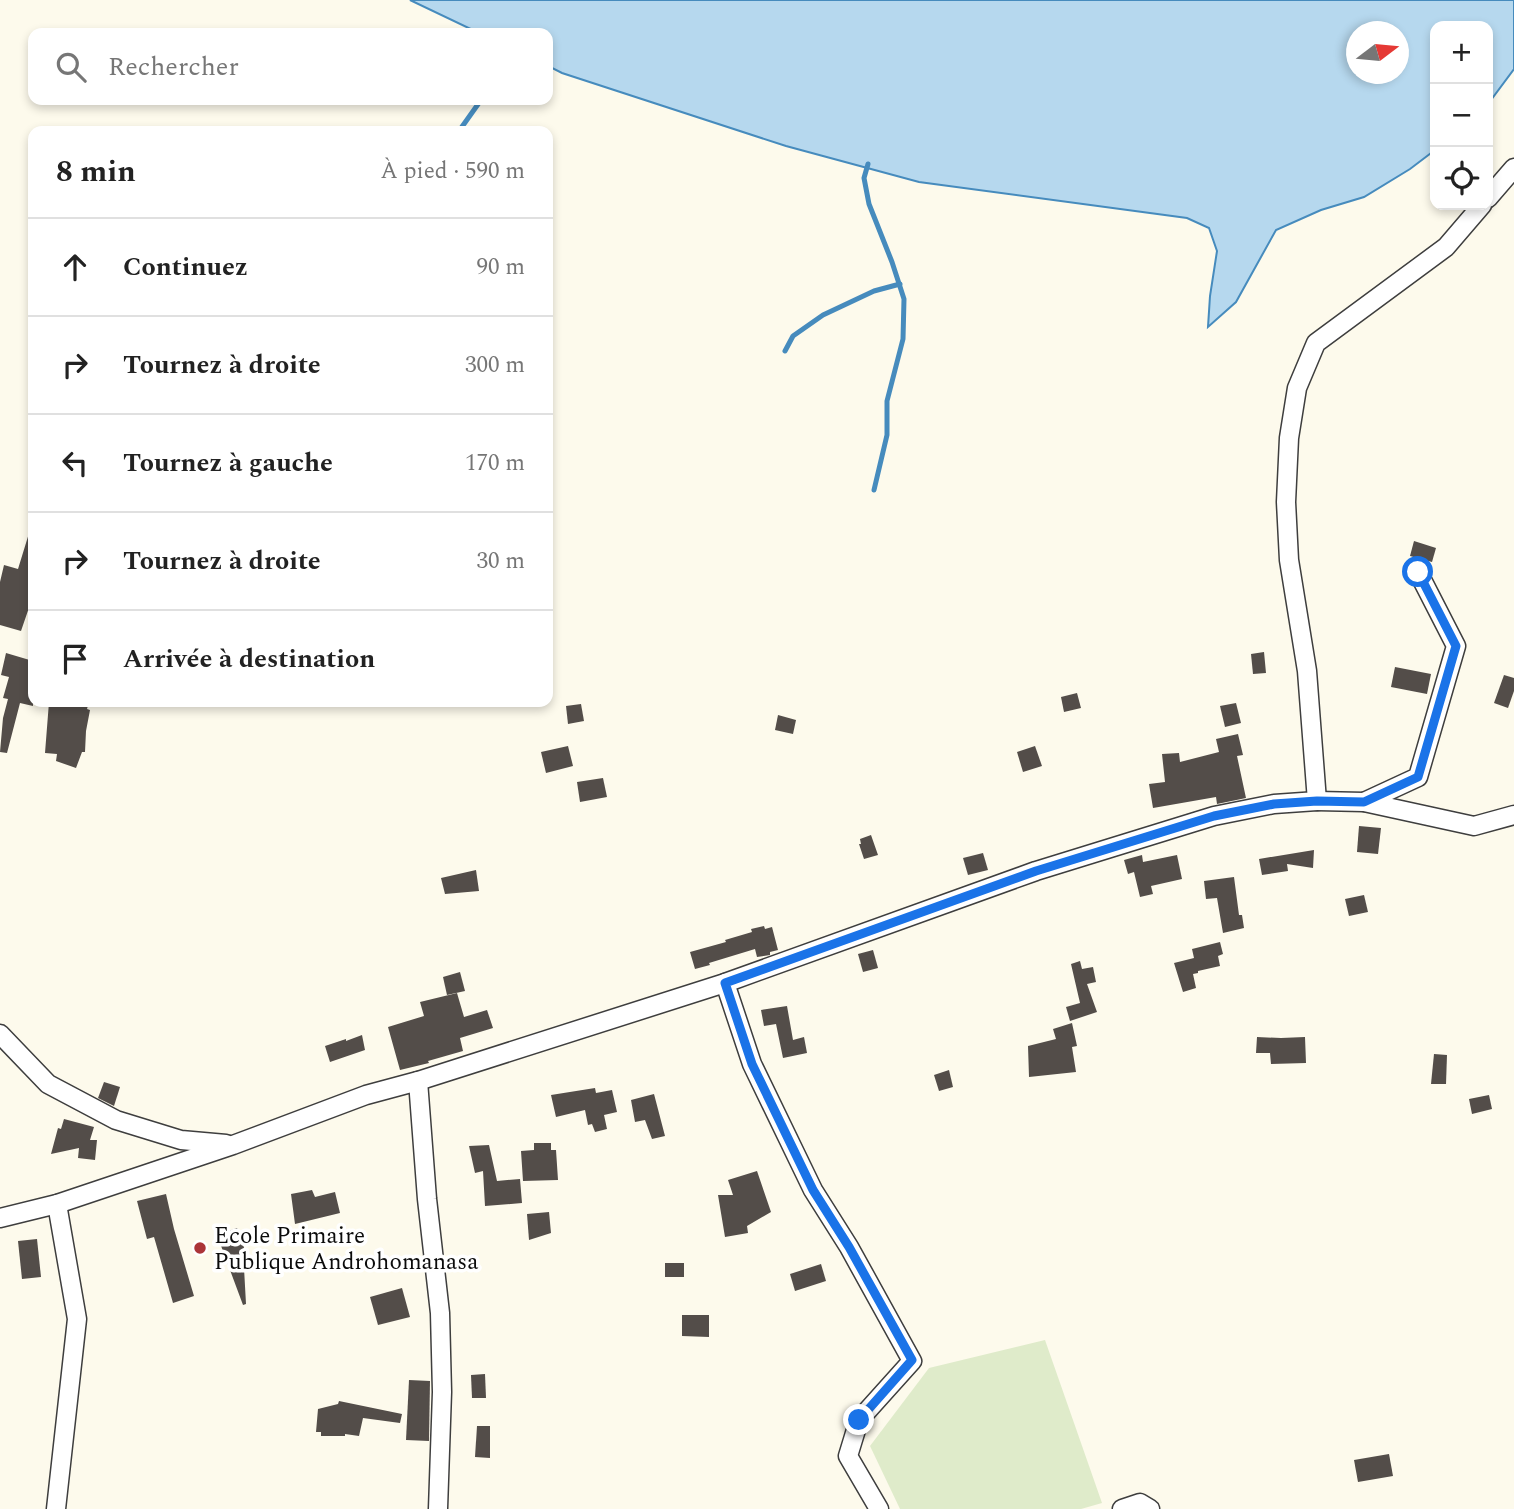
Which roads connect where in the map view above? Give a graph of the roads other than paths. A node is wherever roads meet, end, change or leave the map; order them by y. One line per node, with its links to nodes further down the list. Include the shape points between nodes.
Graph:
1 (1514, 167): 2 (street)
2 (1493, 192)
3 (1478, 210): 5 (street, via 1446,247 1316,343 1297,388 1286,502)
4 (1418, 572): 6 (street, via 1456,646 1418,777)
5 (1317, 801): 6 (street); 8 (street, via 1214,816 1036,871)
6 (1364, 802): 7 (street, via 1474,826)
7 (1514, 815)
8 (725, 983): 10 (street); 16 (street, via 752,1064 808,1179 912,1360 859,1420 848,1457)
9 (0, 1034): 11 (street, via 48,1084 116,1120 181,1140)
10 (418, 1081): 11 (street, via 366,1095); 15 (street, via 440,1314)
11 (233, 1145): 12 (street)
12 (57, 1204): 13 (street); 14 (street, via 77,1319)
13 (0, 1219)
14 (56, 1509)
15 (438, 1509)
16 (879, 1509)
17 (1122, 1509): 18 (street, via 1140,1503)
18 (1150, 1509)

